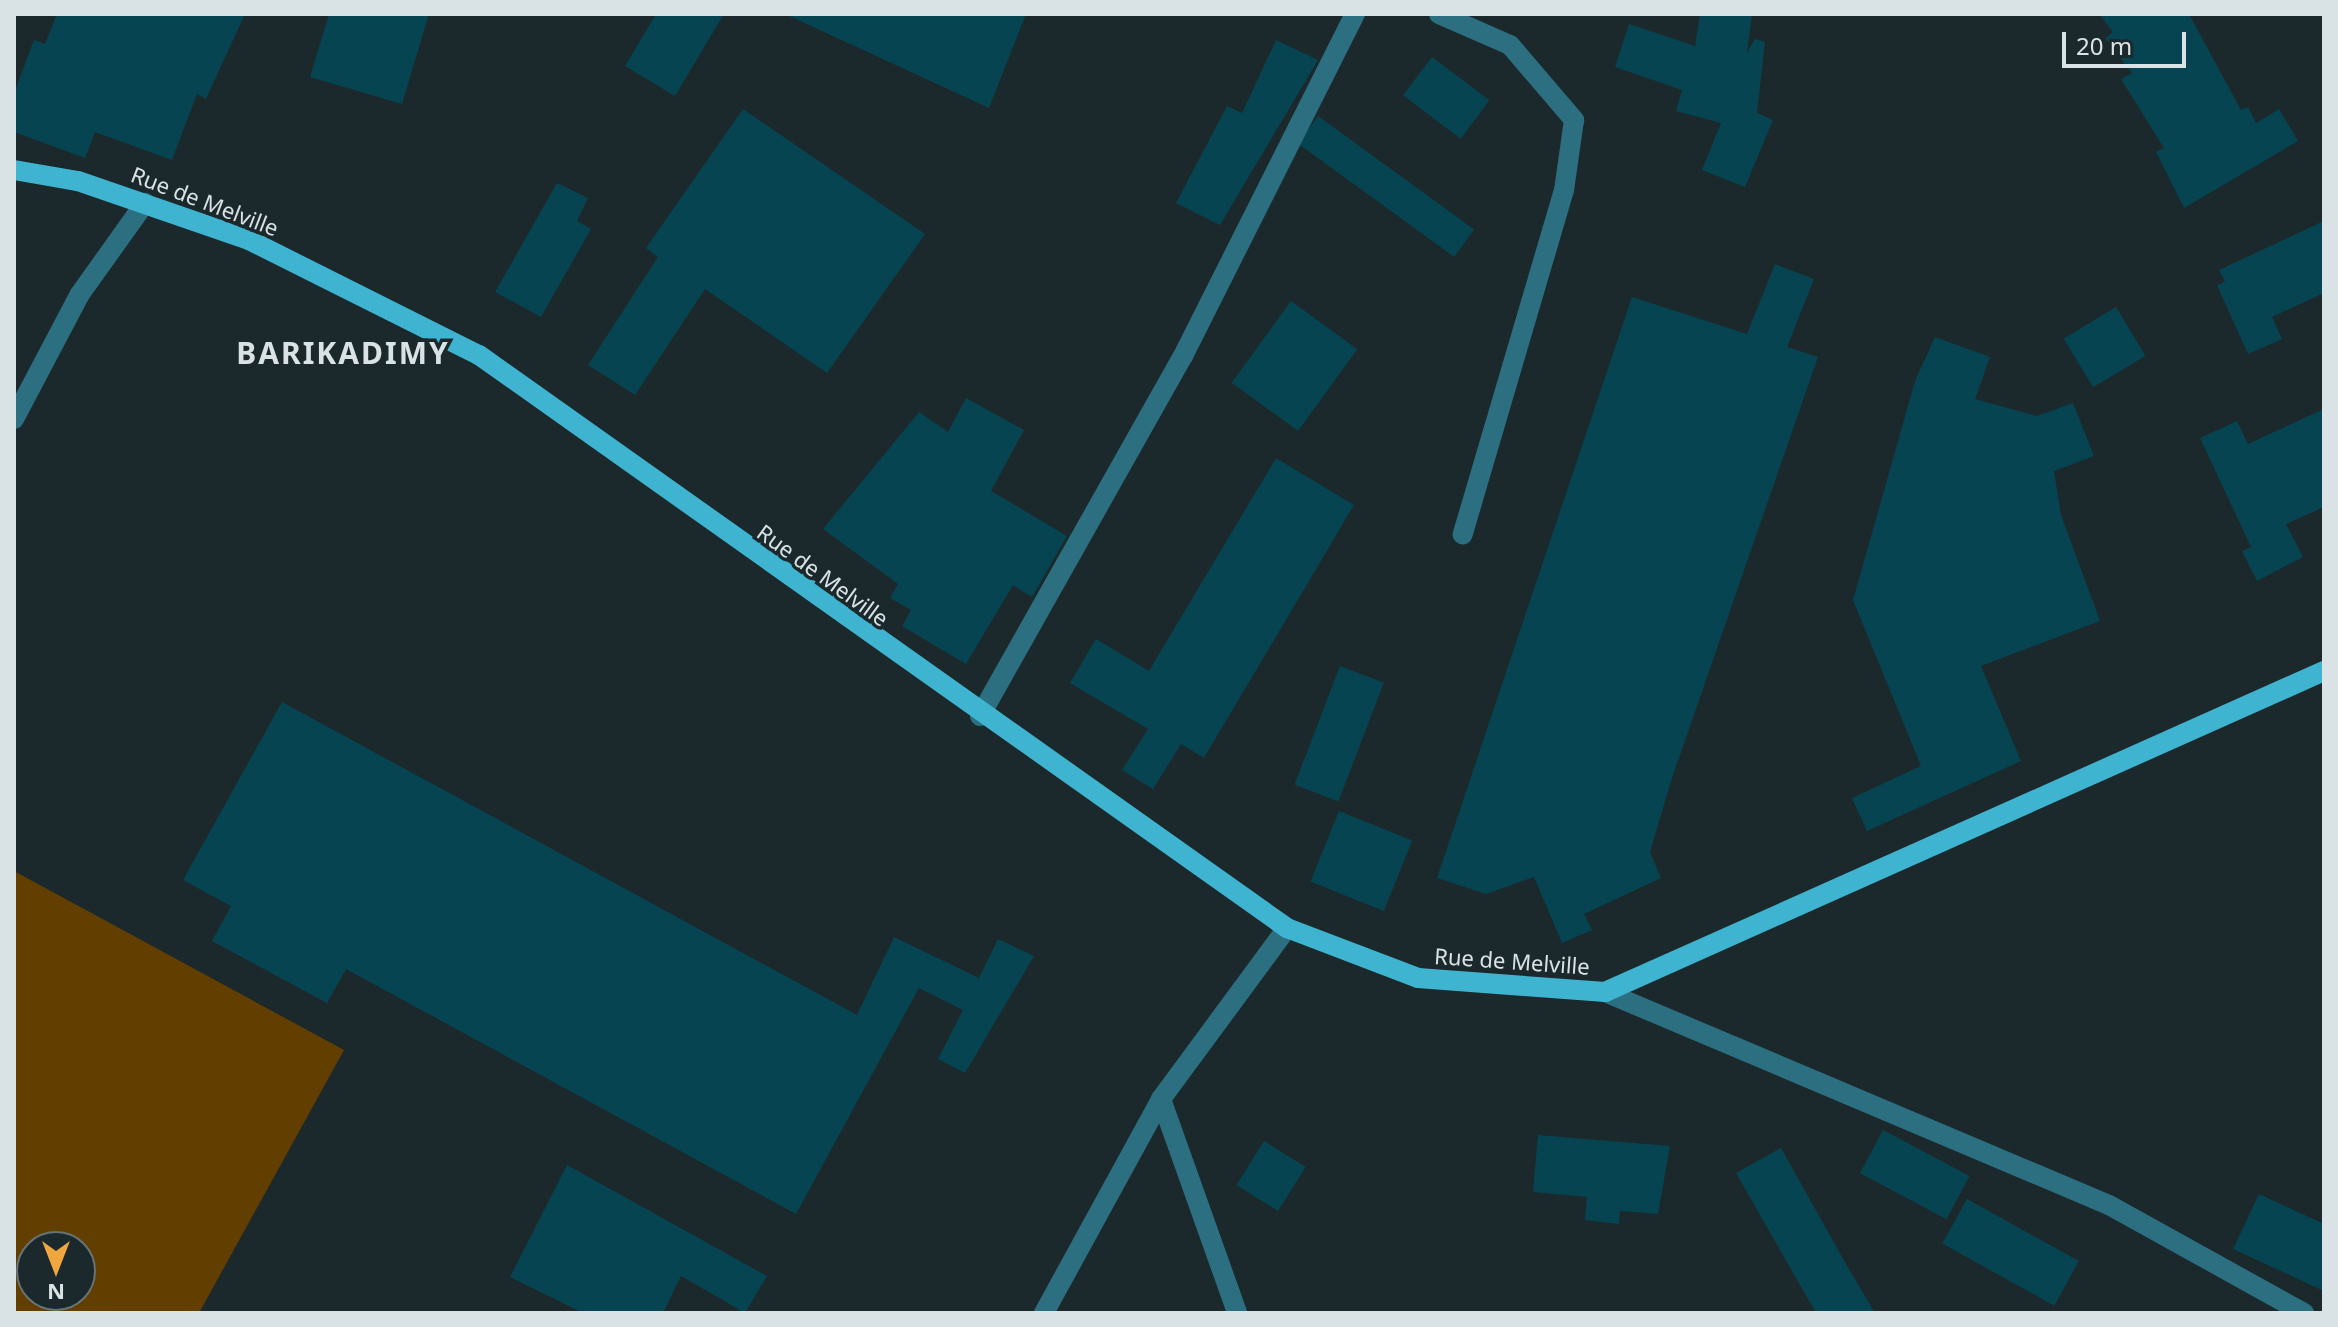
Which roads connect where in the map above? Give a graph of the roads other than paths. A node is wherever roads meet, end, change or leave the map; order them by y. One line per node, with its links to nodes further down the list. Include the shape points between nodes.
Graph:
1 (1355, 14): 8 (street, via 1183,356)
2 (1439, 14): 6 (street, via 1510,45 1574,120 1564,190)
3 (14, 170): 4 (main road, Rue de Melville)
4 (145, 203): 5 (street, via 80,294); 8 (main road, Rue de Melville, via 249,240 479,355)
5 (14, 419)
6 (1463, 534)
7 (2324, 671): 10 (main road)
8 (980, 716): 9 (main road, Rue de Melville)
9 (1287, 928): 10 (main road, Rue de Melville, via 1418,978); 11 (street)
10 (1605, 992): 14 (street, via 2109,1205)
11 (1161, 1099): 12 (street); 13 (street)
12 (1044, 1313)
13 (1237, 1313)
14 (2304, 1313)

